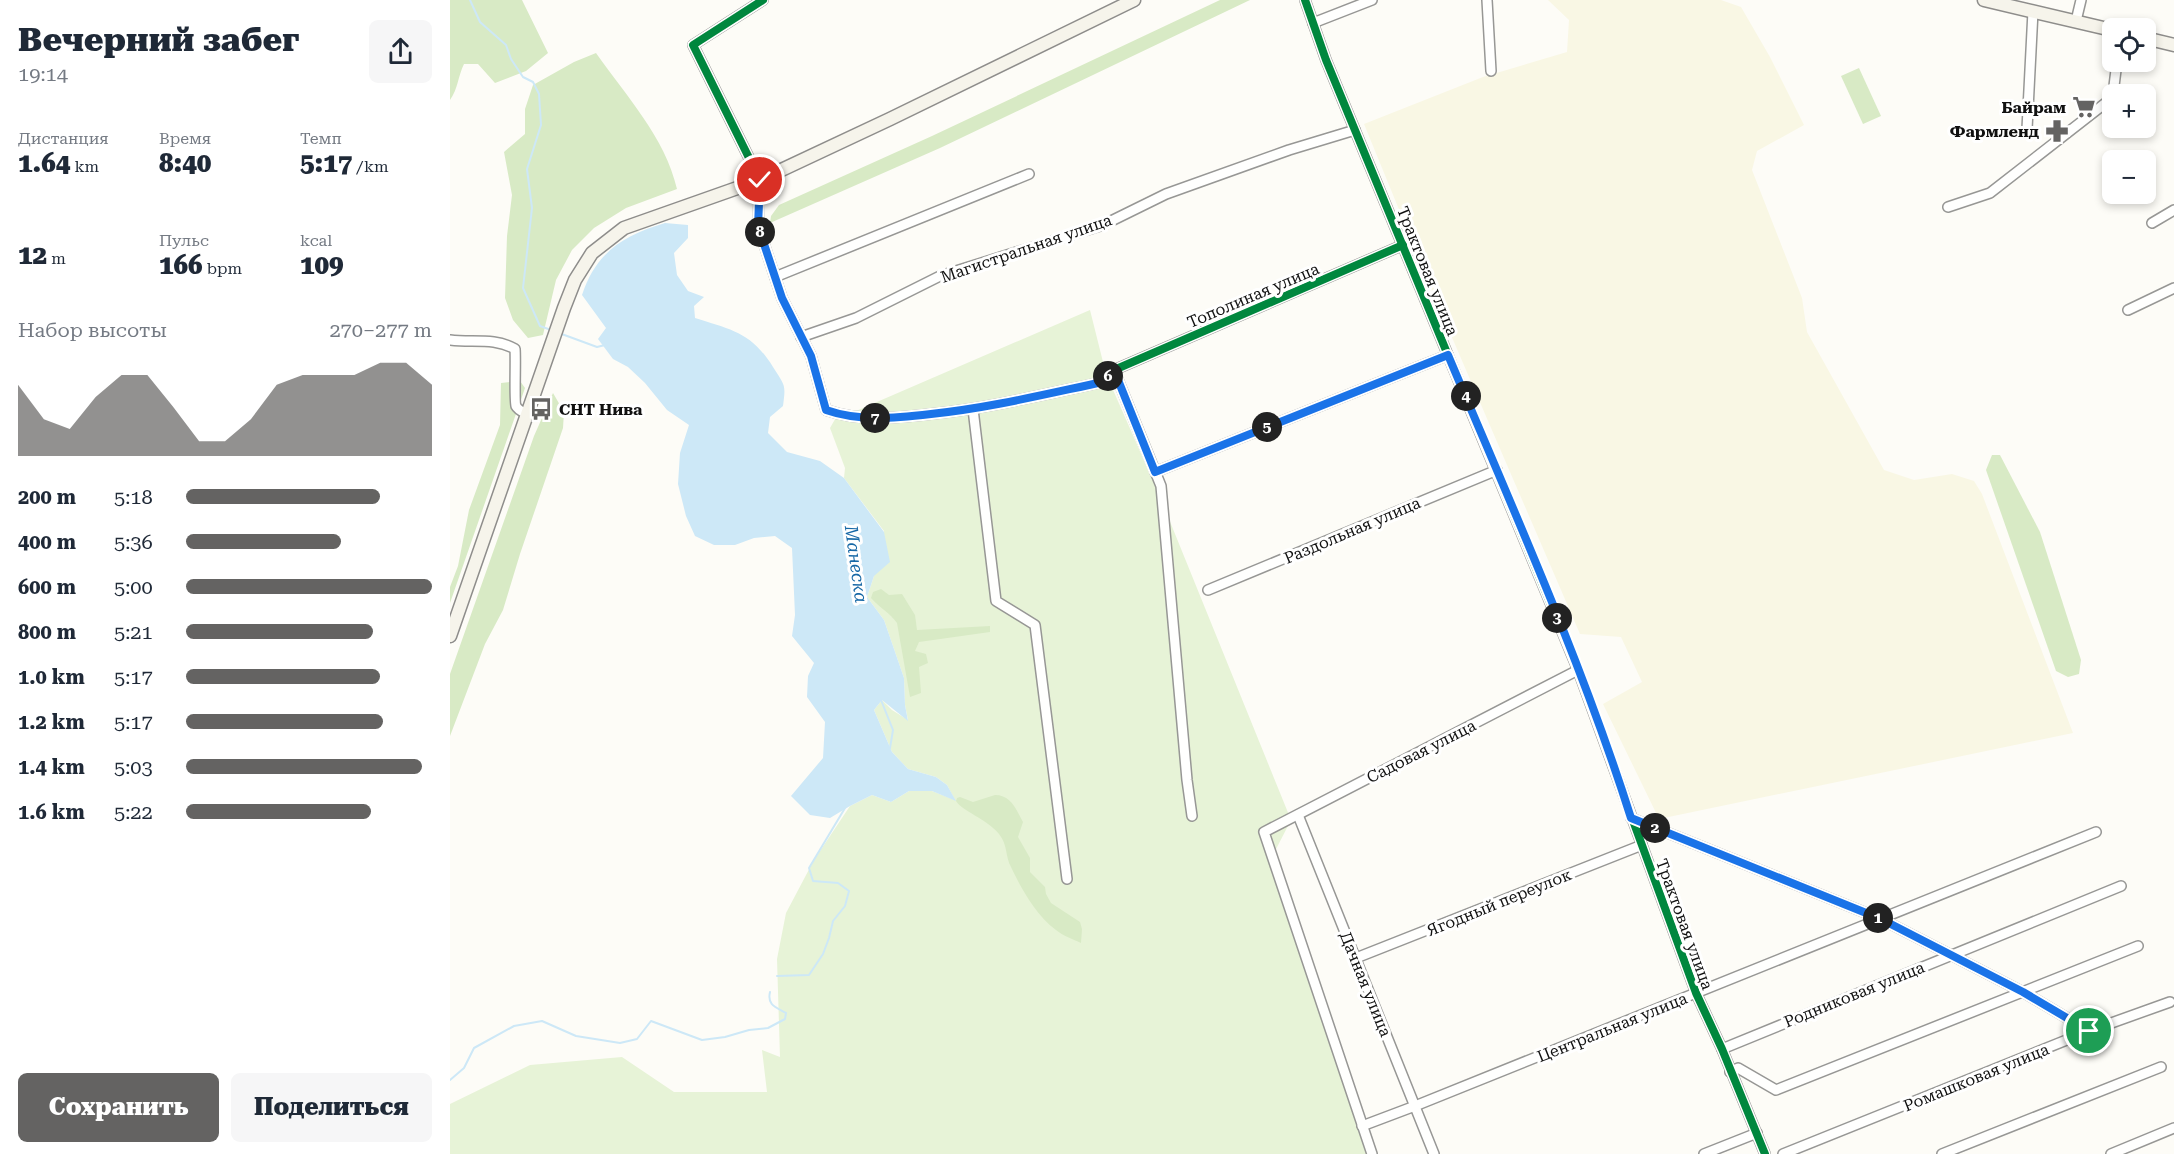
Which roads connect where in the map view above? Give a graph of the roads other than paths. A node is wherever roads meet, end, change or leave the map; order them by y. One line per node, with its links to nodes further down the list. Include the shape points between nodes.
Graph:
1 (763, 0): 19 (street, via 693,45)
2 (1134, 0): 19 (main road)
3 (1305, 0): 10 (street, Трактовая улица)
4 (1372, 0): 10 (street)
5 (1487, 0): 14 (street)
6 (1984, 0): 8 (main road)
7 (2081, 0): 9 (street)
8 (2032, 11): 9 (main road); 16 (street)
9 (2076, 21): 11 (main road)
10 (1313, 23): 17 (street, Трактовая улица)
11 (2102, 28)
12 (2156, 41): 13 (main road)
13 (2174, 45)
14 (1491, 71)
15 (2102, 104): 20 (street, via 1990,193)
16 (2027, 129)
17 (1355, 130): 23 (street, Трактовая улица); 27 (street, Магистральная улица, via 1166,194 1103,225 940,276 856,318)
18 (1029, 174): 24 (street)
19 (760, 180): 24 (street, via 758,226); 32 (main road, via 624,228 592,253 564,309)
20 (1948, 207)
21 (2174, 210): 22 (street)
22 (2152, 223)
23 (1403, 245): 29 (street, Трактовая улица); 30 (street, Тополиная улица)
24 (775, 277): 27 (street)
25 (2174, 288): 26 (street)
26 (2128, 310)
27 (801, 337): 31 (street, Тополиная улица, via 811,356 826,410 888,419)
28 (450, 340): 32 (street, via 504,343 514,348 514,403)
29 (1448, 355): 33 (street, Трактовая улица); 34 (street)
30 (1114, 370): 31 (street, Тополиная улица, via 1103,382); 34 (street)
31 (973, 409): 43 (street, via 996,601 1035,625)
32 (527, 414): 36 (main road)
33 (1497, 470): 35 (street, Раздольная улица); 37 (street, Трактовая улица)
34 (1155, 472): 39 (street, via 1161,486)
35 (1208, 590)
36 (450, 636)
37 (1578, 670): 38 (street, Садовая улица); 40 (street, Трактовая улица)
38 (1298, 815): 48 (street, Дачная улица); 57 (street, Садовая улица, via 1264,832)
39 (1192, 816)
40 (1631, 818): 42 (street, Трактовая улица); 45 (street)
41 (2096, 832): 45 (street, Центральная улица)
42 (1642, 845): 48 (street, Ягодный переулок); 50 (street, Трактовая улица)
43 (1067, 879)
44 (2121, 886): 47 (street, Родниковая улица)
45 (1881, 919): 47 (street); 50 (street, Центральная улица)
46 (2138, 946): 49 (street)
47 (1951, 956): 49 (street); 53 (street, Родниковая улица)
48 (1356, 958): 56 (street, Дачная улица)
49 (2023, 992): 52 (street); 55 (street, via 1776,1090 1738,1068)
50 (1696, 993): 53 (street, Трактовая улица); 56 (street, Центральная улица)
51 (2170, 1002): 52 (street, Ромашковая улица)
52 (2089, 1031): 64 (street, Ромашковая улица)
53 (1722, 1049): 55 (street, Трактовая улица)
54 (2161, 1067): 65 (street)
55 (1730, 1072): 59 (street, Трактовая улица)
56 (1415, 1106): 57 (street, Центральная улица); 61 (street, Дачная улица)
57 (1362, 1126): 60 (street)
58 (2174, 1128): 66 (street)
59 (1757, 1133): 62 (street); 63 (street, Трактовая улица)
60 (1372, 1154)
61 (1434, 1154)
62 (1704, 1154)
63 (1765, 1154)
64 (1783, 1154)
65 (1942, 1154)
66 (2111, 1154)

